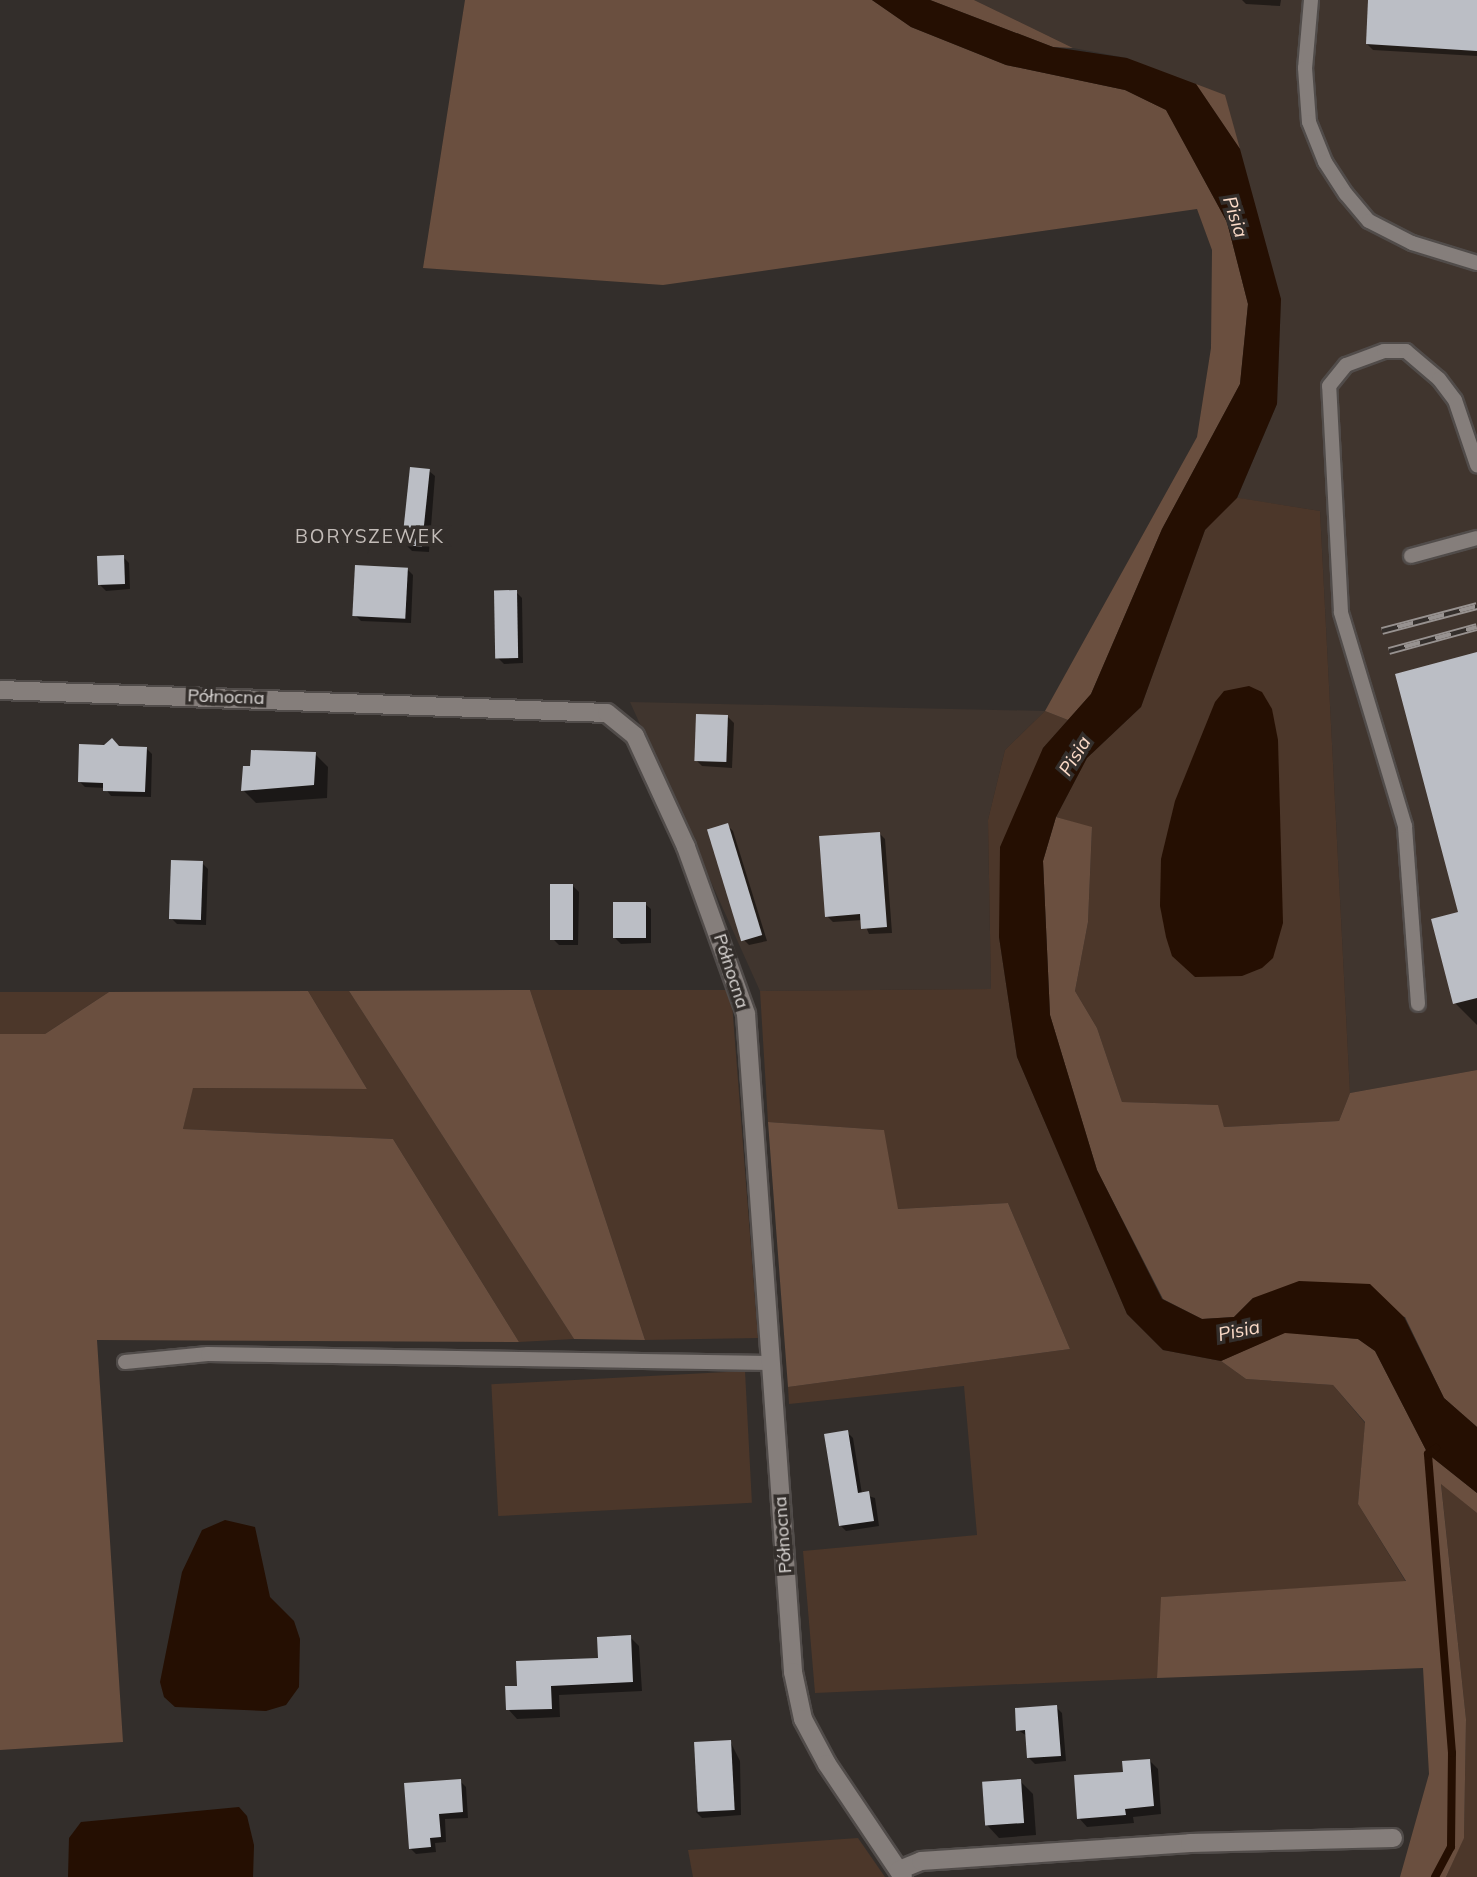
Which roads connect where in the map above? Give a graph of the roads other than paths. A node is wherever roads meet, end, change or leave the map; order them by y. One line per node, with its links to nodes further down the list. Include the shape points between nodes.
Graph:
1 (1311, 0): 2 (lane, via 1305,68 1309,122 1325,162 1369,221 1412,243)
2 (1477, 262)
3 (1477, 465): 7 (lane, via 1455,400 1439,379 1406,351 1384,351 1346,366 1329,386 1341,612 1405,826)
4 (1477, 538): 5 (lane)
5 (1411, 556)
6 (0, 690): 9 (street, Północna, via 413,703 607,713 621,721 648,758 681,834 746,1014)
7 (1418, 1004)
8 (125, 1362): 9 (lane, via 208,1354)
9 (771, 1363): 11 (street, Północna, via 793,1672 803,1719 833,1774)
10 (1393, 1838): 11 (street, via 1150,1846 921,1861)
11 (901, 1874)

